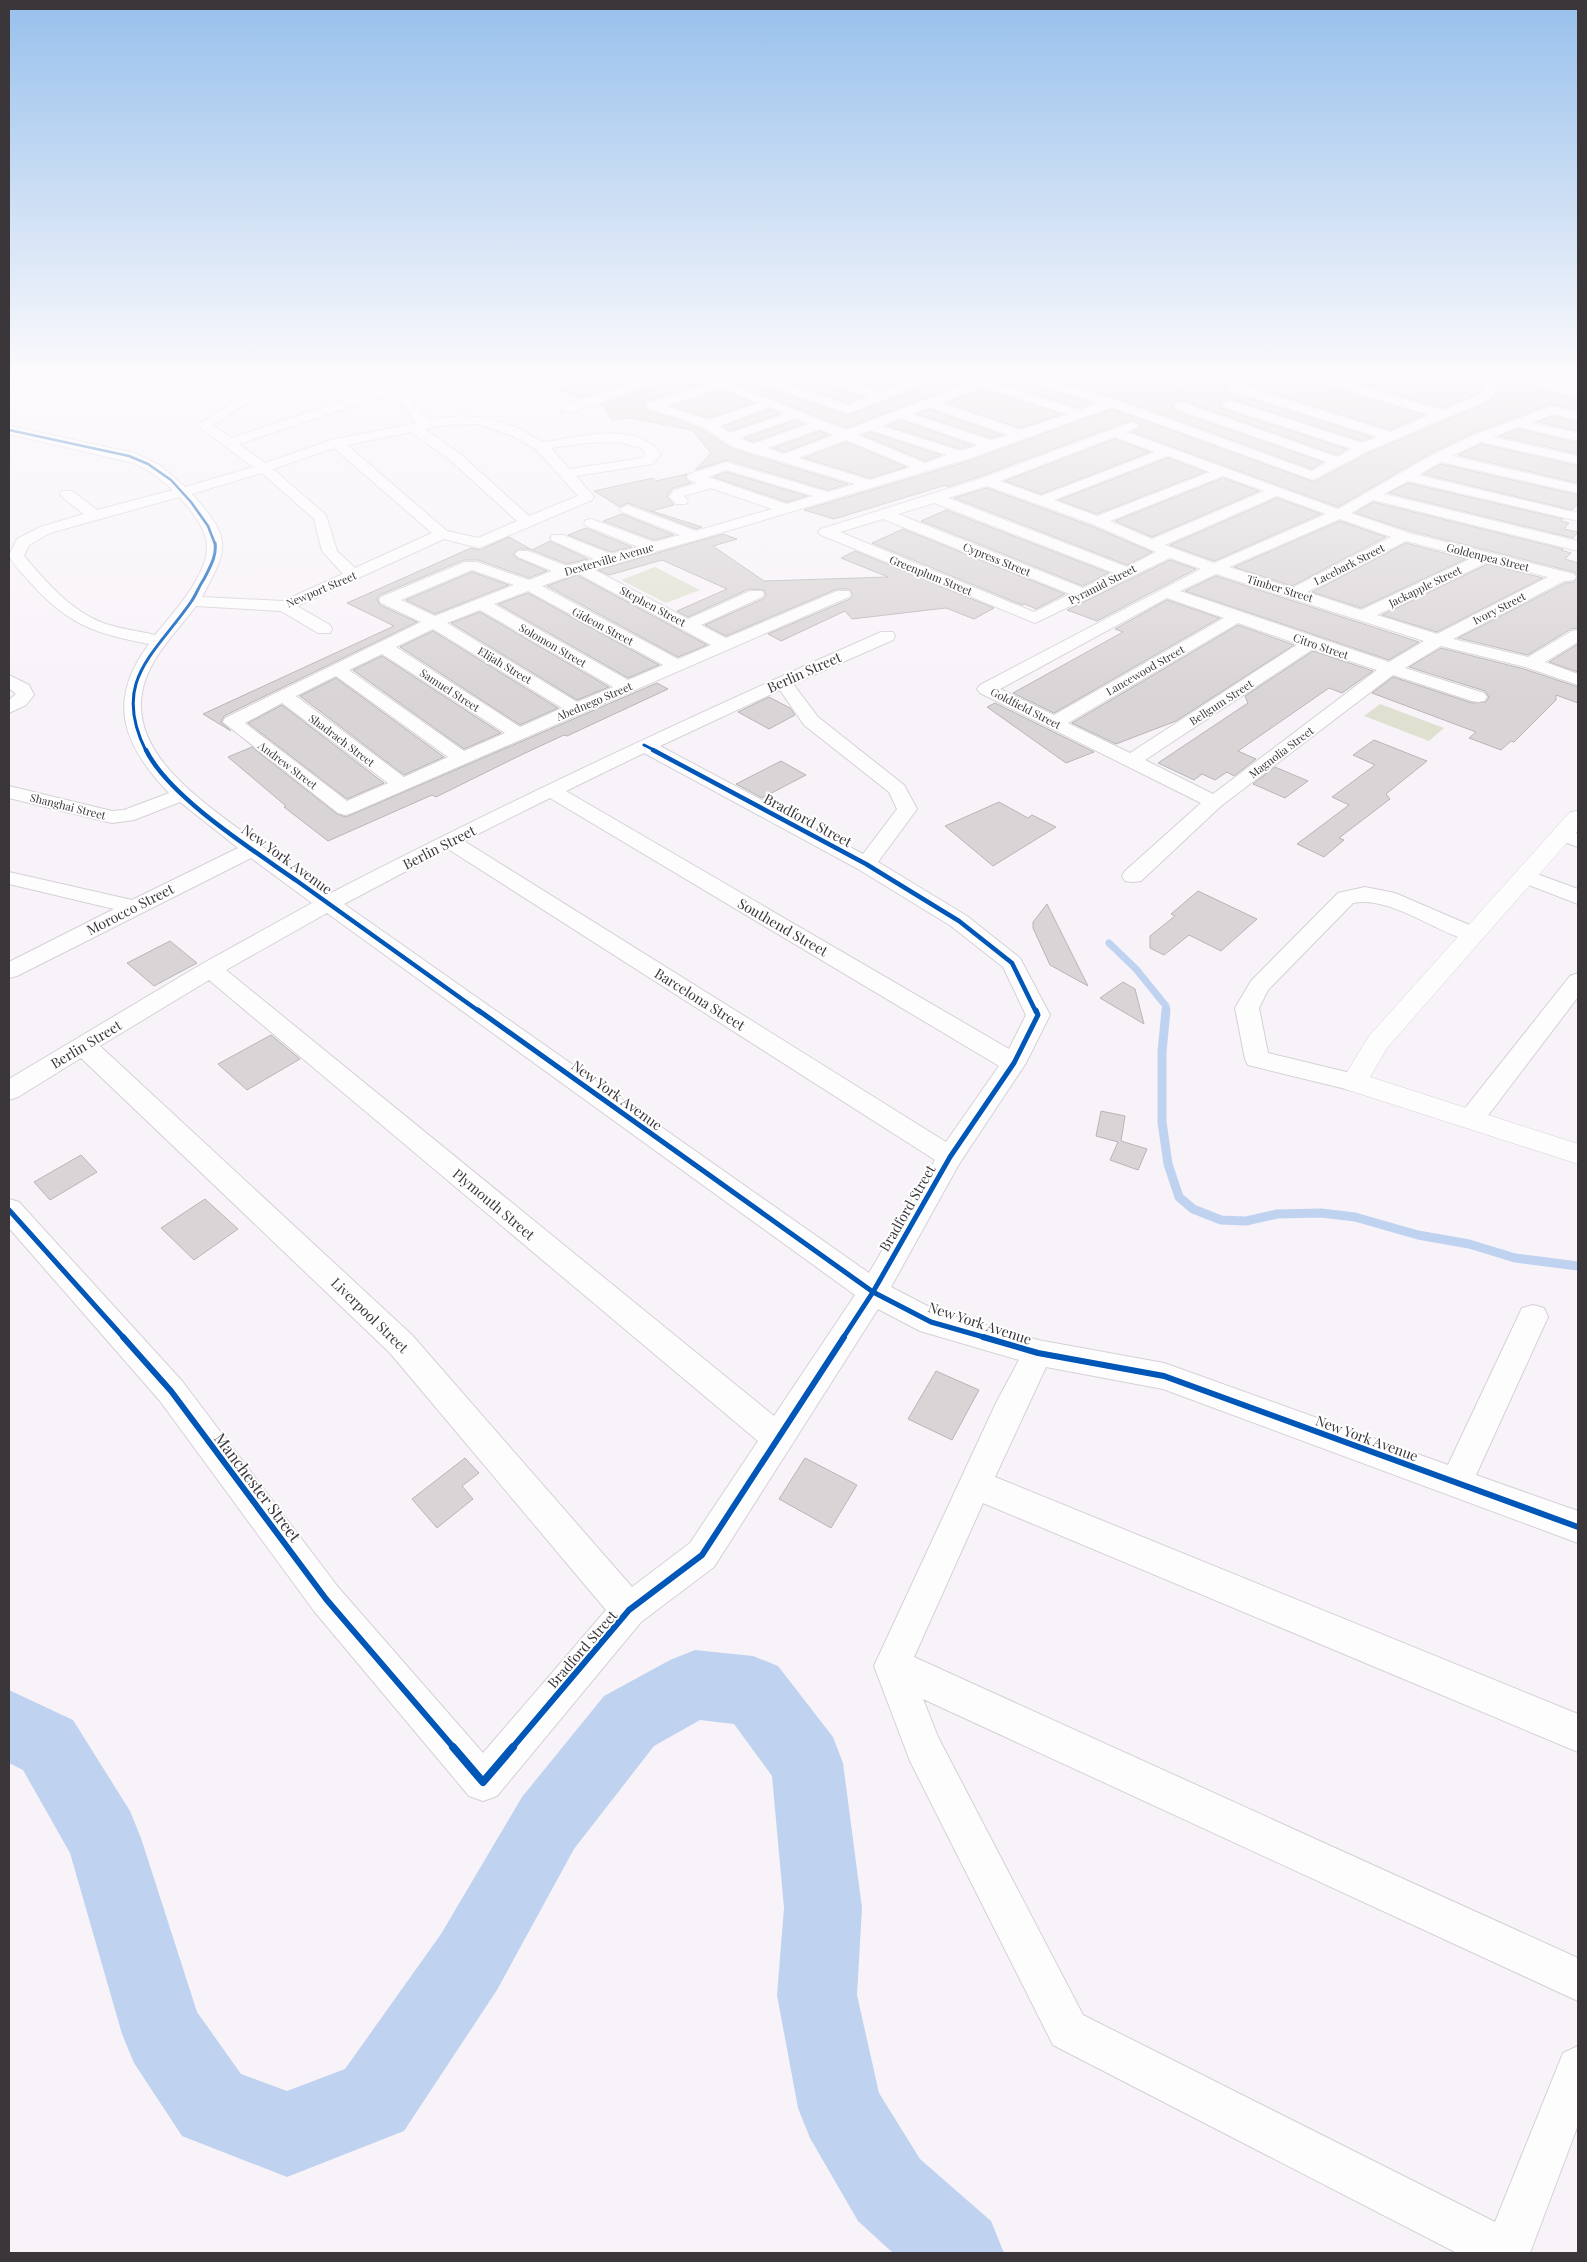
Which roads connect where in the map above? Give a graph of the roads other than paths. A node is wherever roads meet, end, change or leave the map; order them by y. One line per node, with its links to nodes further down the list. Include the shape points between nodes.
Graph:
1 (175, 484): 20 (street, New York Avenue)
2 (211, 484): 20 (street)
3 (282, 484): 50 (street, via 321,518 325,545 334,558)
4 (385, 484): 36 (street)
5 (484, 484): 34 (street)
6 (575, 484): 34 (street, via 587,497)
7 (712, 484): 26 (street, via 679,493 676,497); 28 (street)
8 (785, 484): 22 (street)
9 (869, 484): 22 (street, Dexterville Avenue)
10 (979, 484): 24 (street)
11 (994, 484): 25 (street, Timber Street)
12 (1085, 484): 25 (street)
13 (1192, 484): 33 (street)
14 (1259, 484): 19 (street, Goldenpea Street)
15 (1393, 484): 23 (street, Goldfield Street)
16 (1438, 484): 32 (street)
17 (1554, 484): 18 (street)
18 (1578, 489)
19 (1277, 490): 30 (street, Goldenpea Street); 40 (street)
20 (183, 492): 31 (street); 59 (street, New York Avenue, via 212,532 215,551 210,568)
21 (67, 494): 31 (street)
22 (827, 496): 28 (street, Dexterville Avenue)
23 (1372, 496): 30 (street, Goldfield Street); 41 (street)
24 (935, 498): 29 (street); 49 (street)
25 (1042, 500): 33 (street, Timber Street)
26 (681, 501)
27 (627, 509): 37 (street)
28 (787, 509): 37 (street, Dexterville Avenue)
29 (882, 513): 58 (street, Cypress Street); 64 (street, Greenplum Street, via 826,532)
30 (1339, 514): 38 (street, Goldenpea Street); 47 (street, Goldfield Street)
31 (95, 515): 71 (street, via 45,530 22,542 16,556 48,593 90,623)
32 (1578, 517)
33 (1097, 521): 40 (street, Timber Street)
34 (528, 523): 36 (street, via 480,543)
35 (591, 523): 42 (street)
36 (442, 534): 50 (street, Newport Street)
37 (695, 536): 42 (street, Dexterville Avenue)
38 (1404, 536): 45 (street, Goldenpea Street); 55 (street, Lacebark Street)
39 (558, 538): 46 (street)
40 (1153, 544): 43 (street, Timber Street)
41 (1578, 546)
42 (652, 547): 46 (street, Dexterville Avenue)
43 (1169, 552): 47 (street, Timber Street); 49 (street, Pyramid Street)
44 (523, 554): 48 (street, Stephen Street)
45 (1485, 557): 51 (street, Goldenpea Street); 62 (street, Jackapple Street)
46 (609, 559): 48 (street, Dexterville Avenue)
47 (1215, 568): 54 (street, Goldfield Street); 55 (street, Timber Street)
48 (573, 570): 53 (street, Dexterville Avenue); 66 (street, Stephen Street)
49 (1126, 572): 58 (street, Pyramid Street)
50 (354, 575): 61 (street, Newport Street)
51 (1561, 576): 52 (street, Goldenpea Street); 70 (street, Ivory Street)
52 (1578, 580)
53 (529, 585): 60 (street, Dexterville Avenue); 65 (street, Gideon Street, via 471,565 387,600); 76 (street, Gideon Street)
54 (1166, 592): 63 (street, Citro Street); 88 (street, Goldfield Street, via 986,689)
55 (1294, 593): 62 (street, Timber Street)
56 (756, 594): 66 (street)
57 (843, 594): 73 (street, Abednego Street)
58 (1083, 594): 64 (street, Pyramid Street)
59 (191, 601): 61 (street, Newport Street); 71 (street, New York Avenue)
60 (480, 603): 65 (street, Dexterville Avenue); 82 (street, Solomon Street)
61 (285, 606): 67 (street)
62 (1364, 614): 70 (street, Timber Street)
63 (1237, 616): 72 (street, Citro Street); 88 (street, Lancewood Street)
64 (1035, 618)
65 (434, 622): 74 (street, Dexterville Avenue); 86 (street, Elijah Street)
66 (688, 624): 73 (street, Stephen Street)
67 (324, 629)
68 (1578, 635): 75 (street)
69 (887, 636): 81 (street, Berlin Street)
70 (1438, 640): 75 (street, Timber Street); 78 (street, Magnolia Street)
71 (160, 641): 96 (street, New York Avenue, via 142,666 134,690 133,714 155,767)
72 (1311, 644): 78 (street, Citro Street); 92 (street, Bellgum Street)
73 (725, 645): 76 (street, Abednego Street)
74 (384, 647): 77 (street, Dexterville Avenue); 89 (street, Samuel Street)
75 (1531, 663): 80 (street, Timber Street)
76 (678, 666): 82 (street, Abednego Street)
77 (337, 669): 83 (street, Dexterville Avenue); 91 (street)
78 (1390, 669): 84 (street, Citro Street); 97 (street, Magnolia Street)
79 (9, 680): 85 (street, via 23,689 24,695)
80 (1578, 680)
81 (782, 682): 90 (street, Berlin Street); 102 (street, via 811,720 897,789 908,809)
82 (626, 687): 86 (street, Abednego Street)
83 (283, 695): 87 (street, Dexterville Avenue); 93 (street, Shadrach Street)
84 (1478, 697)
85 (9, 708)
86 (576, 709): 89 (street, Abednego Street)
87 (232, 722): 98 (street, Andrew Street)
88 (1054, 723): 92 (street, Goldfield Street)
89 (517, 733): 91 (street, Abednego Street)
90 (644, 745): 94 (street, Berlin Street); 102 (street, Bradford Street)
91 (462, 758): 93 (street, Abednego Street)
92 (1130, 761): 97 (street, Goldfield Street)
93 (401, 784): 98 (street, Abednego Street)
94 (552, 791): 100 (street, Berlin Street); 114 (street, Southend Street)
95 (9, 792): 96 (street, Shanghai Street, via 112,817 127,816)
96 (183, 794): 101 (street, New York Avenue)
97 (1214, 802): 103 (street, Magnolia Street)
98 (345, 809)
99 (1573, 831): 104 (street)
100 (450, 841): 107 (street, Berlin Street); 119 (street, Barcelona Street)
101 (252, 849): 107 (street, New York Avenue); 108 (street, Morocco Street)
102 (866, 864): 114 (street, Bradford Street, via 959,921 1012,963 1038,1014)
103 (1133, 876)
104 (1526, 876): 106 (street); 109 (street)
105 (9, 878): 108 (street)
106 (1578, 897)
107 (329, 903): 110 (street, Berlin Street); 121 (street, New York Avenue)
108 (132, 908): 111 (street, Morocco Street)
109 (1473, 935): 115 (street, via 1378,1042); 115 (street, via 1387,898 1365,894 1346,898 1259,986 1247,1008 1257,1059)
110 (212, 970): 113 (street, Berlin Street); 124 (street, Plymouth Street)
111 (9, 971)
112 (1578, 981): 117 (street)
113 (83, 1045): 116 (street, Berlin Street); 128 (street, Liverpool Street, via 401,1344)
114 (1014, 1063): 119 (street, Bradford Street)
115 (1354, 1082): 117 (street)
116 (9, 1091)
117 (1471, 1119): 118 (street)
118 (1578, 1154)
119 (950, 1157): 121 (street, Bradford Street)
120 (9, 1210): 131 (street, Manchester Street, via 171,1391 326,1599)
121 (873, 1292): 123 (street, New York Avenue, via 931,1322); 124 (street, Bradford Street)
122 (1533, 1316): 125 (street)
123 (1038, 1353): 125 (street, New York Avenue, via 1164,1376); 126 (street)
124 (777, 1438): 128 (street, Bradford Street, via 702,1555)
125 (1456, 1483): 127 (street, New York Avenue)
126 (975, 1484): 129 (street); 130 (street)
127 (1578, 1527)
128 (630, 1610): 131 (street, Bradford Street)
129 (892, 1666): 132 (street); 133 (street, via 923,1748 1068,2030 1506,2253)
130 (1578, 1733)
131 (483, 1782)
132 (1578, 1980)
133 (1578, 2068)

